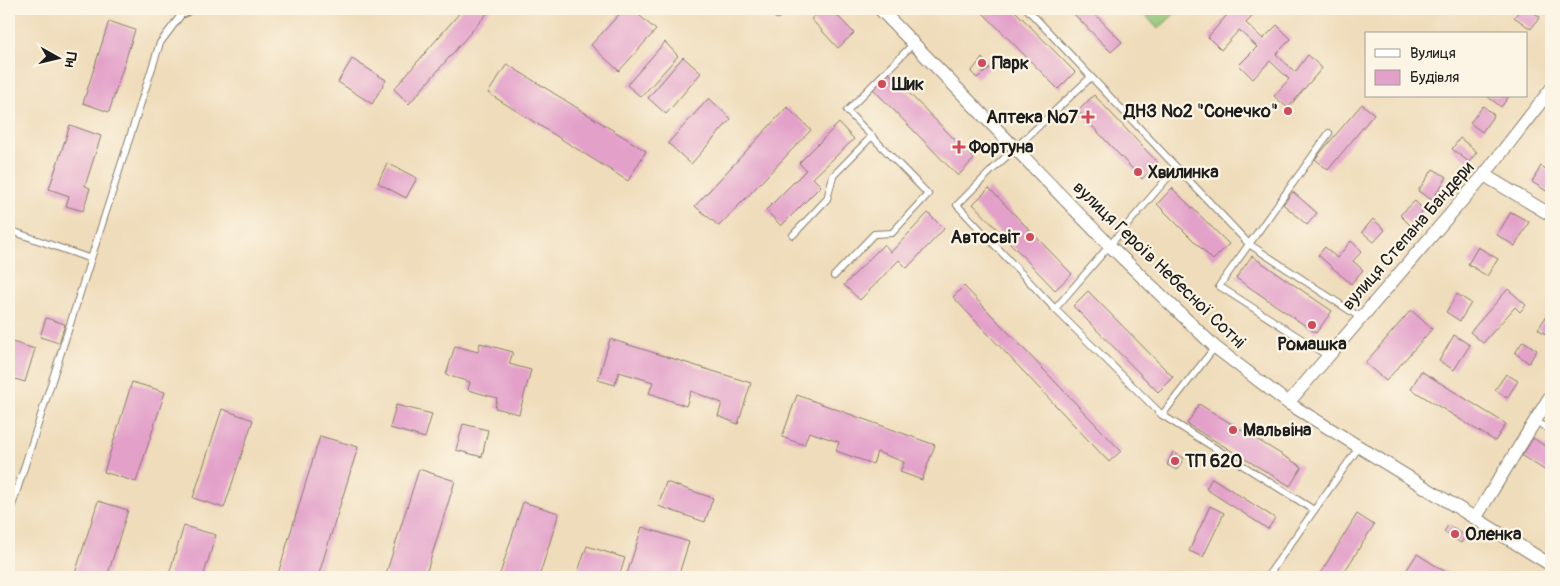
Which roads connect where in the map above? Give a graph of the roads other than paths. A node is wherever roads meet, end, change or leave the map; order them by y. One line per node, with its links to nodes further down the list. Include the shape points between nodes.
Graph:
1 (771, 9): 5 (lane)
2 (880, 9): 6 (street, вулиця Героїв Небесної Сотні)
3 (1027, 9): 7 (lane)
4 (185, 10): 19 (lane, via 160,43)
5 (777, 14)
6 (914, 43): 10 (lane, via 847,110); 11 (street, вулиця Героїв Небесної Сотні)
7 (1091, 77): 11 (lane); 12 (lane)
8 (1551, 89): 13 (street, вулиця Степана Бандери)
9 (1329, 133): 17 (lane)
10 (872, 136): 16 (lane, via 833,176 827,199); 20 (lane, via 928,194 892,233 874,234)
11 (1015, 148): 18 (street, вулиця Героїв Небесної Сотні); 21 (lane, via 957,205)
12 (1176, 168): 17 (lane); 18 (lane)
13 (1484, 175): 14 (street); 22 (street, вулиця Степана Бандери)
14 (1551, 215)
15 (9, 230): 19 (lane)
16 (793, 235)
17 (1249, 244): 22 (lane); 24 (lane, via 1219,286)
18 (1110, 246): 21 (lane); 23 (street, вулиця Героїв Небесної Сотні)
19 (91, 259): 32 (lane)
20 (834, 276)
21 (1055, 309): 27 (lane)
22 (1361, 318): 24 (street, вулиця Степана Бандери)
23 (1214, 347): 26 (street, вулиця Героїв Небесної Сотні); 27 (lane)
24 (1328, 356): 26 (street, вулиця Степана Бандери)
25 (1551, 396): 28 (street)
26 (1288, 403): 30 (street, вулиця Героїв Небесної Сотні)
27 (1162, 415): 31 (lane)
28 (1536, 421): 29 (lane); 33 (street)
29 (1551, 431)
30 (1360, 447): 31 (lane); 33 (street, вулиця Героїв Небесної Сотні)
31 (1314, 510): 35 (lane)
32 (9, 514)
33 (1476, 517): 34 (street, вулиця Героїв Небесної Сотні)
34 (1551, 565)
35 (1267, 577)

